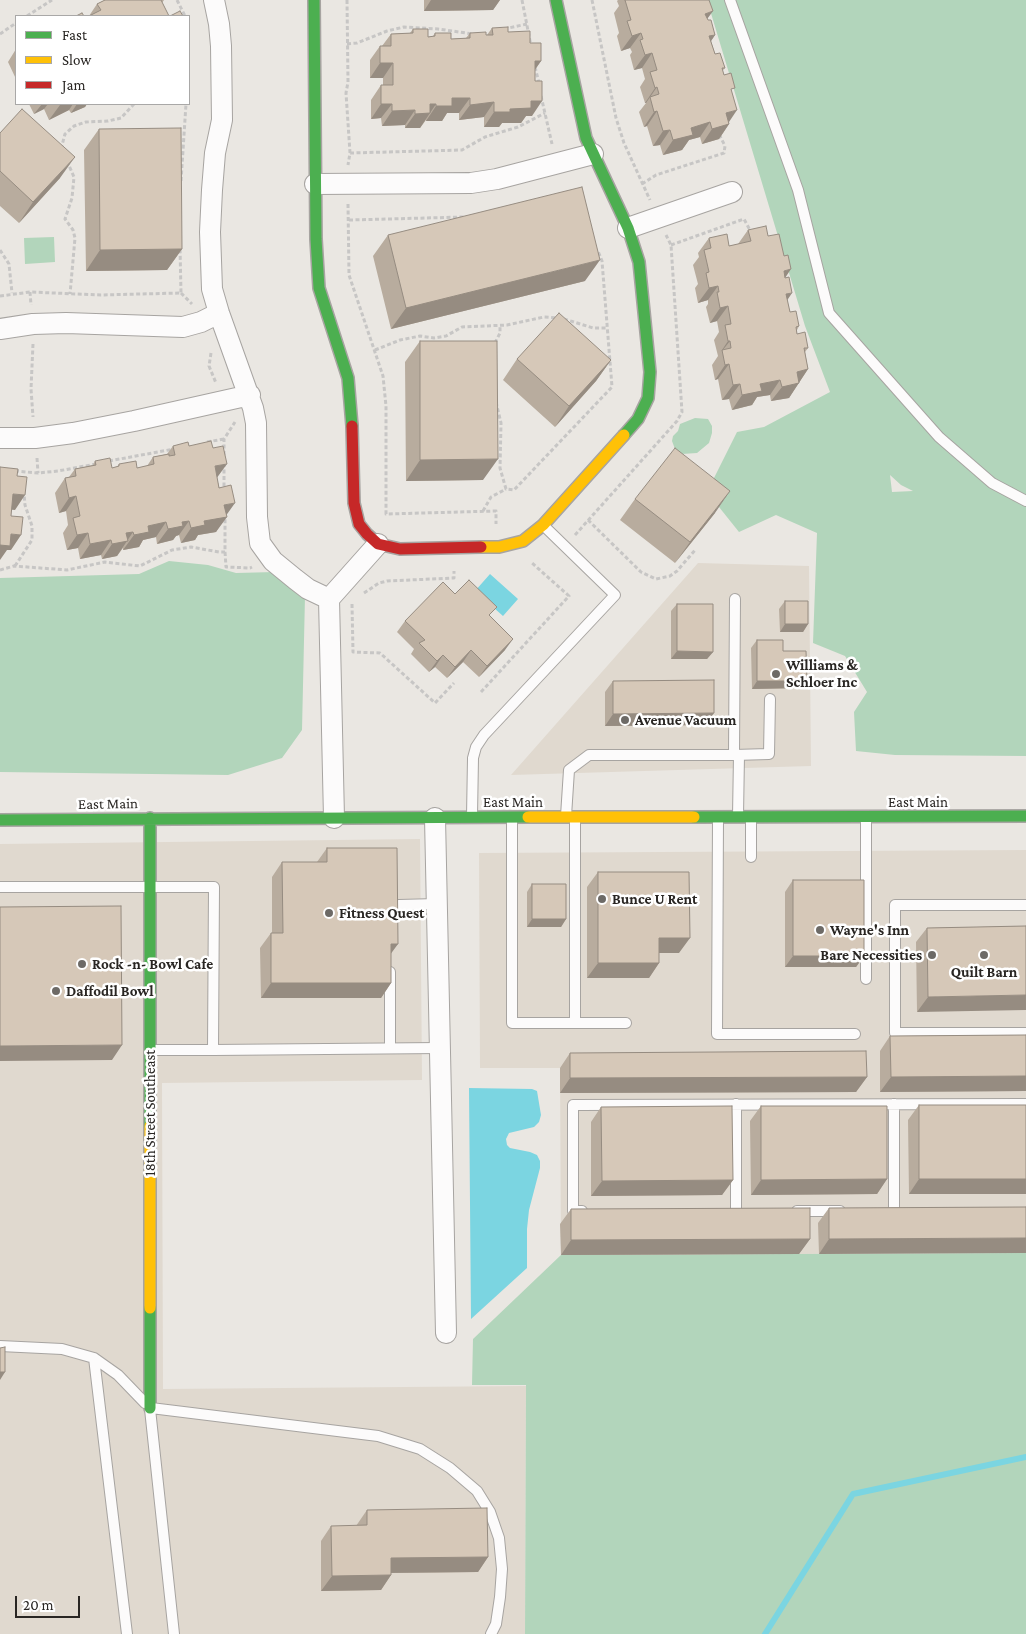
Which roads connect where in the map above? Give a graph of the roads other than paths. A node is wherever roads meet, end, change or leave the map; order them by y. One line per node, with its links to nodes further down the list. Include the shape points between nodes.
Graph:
1 (214, 0): 9 (street, via 221,46 222,120 212,190)
2 (314, 0): 6 (street)
3 (556, 0): 5 (street, via 581,122)
4 (730, 0): 13 (lane, via 798,190 829,313 939,437 992,483)
5 (593, 154): 6 (street, via 471,183); 8 (street)
6 (315, 184): 15 (street, via 319,288 348,378 356,512 359,524)
7 (732, 192): 8 (street)
8 (628, 228): 14 (street, via 641,275 650,372 648,398 638,419)
9 (210, 318): 10 (street, via 183,327 66,323); 11 (street)
10 (0, 329)
11 (250, 395): 12 (street, via 134,421 34,438); 16 (street, via 256,423 260,543 273,560 308,589)
12 (0, 438)
13 (1026, 502)
14 (543, 525): 15 (street, via 523,541 499,547 400,550); 21 (lane, via 615,595 476,747)
15 (378, 544): 16 (street)
16 (329, 598): 29 (street)
17 (735, 599): 19 (lane)
18 (770, 699): 19 (lane, via 769,754)
19 (736, 755): 23 (lane, via 589,755 569,770); 25 (lane)
20 (1026, 816): 27 (street, East Main)
21 (472, 817): 22 (street, East Main); 30 (street, East Main)
22 (512, 817): 23 (street, East Main); 40 (lane, via 512,1023)
23 (571, 817): 24 (street, East Main); 40 (lane)
24 (718, 817): 25 (street, East Main); 43 (lane, via 717,1034)
25 (738, 817): 26 (street, East Main)
26 (751, 817): 27 (street, East Main); 32 (lane)
27 (866, 817): 39 (lane)
28 (150, 818): 29 (street, East Main); 31 (street, East Main); 34 (street, 18th Street Southeast)
29 (334, 818): 30 (street, East Main)
30 (435, 818): 35 (street)
31 (0, 820)
32 (751, 857)
33 (0, 887): 34 (lane)
34 (150, 887): 46 (street, 18th Street Southeast); 47 (lane, via 214,887)
35 (437, 904): 37 (lane, via 399,905 389,914); 45 (street)
36 (1026, 905): 42 (lane, via 895,905 895,1033)
37 (389, 924)
38 (390, 962): 44 (lane)
39 (866, 979)
40 (575, 1023): 41 (lane)
41 (626, 1023)
42 (1026, 1033)
43 (855, 1034)
44 (390, 1048): 45 (lane); 47 (lane)
45 (440, 1048): 56 (street)
46 (150, 1050): 47 (lane); 59 (street, 18th Street Southeast)
47 (213, 1050)
48 (736, 1104): 49 (lane); 51 (lane, via 573,1105 573,1211); 52 (lane)
49 (894, 1104): 50 (lane); 55 (lane)
50 (1026, 1104)
51 (592, 1211)
52 (736, 1211)
53 (785, 1211): 54 (lane)
54 (854, 1211)
55 (894, 1211)
56 (446, 1333)
57 (0, 1346): 58 (lane, via 62,1349)
58 (94, 1358): 59 (lane, via 118,1375); 60 (lane)
59 (150, 1408): 61 (lane); 62 (lane, via 378,1436 420,1449 450,1468 476,1491 490,1512 499,1538 500,1597)
60 (127, 1634)
61 (174, 1634)
62 (491, 1634)

